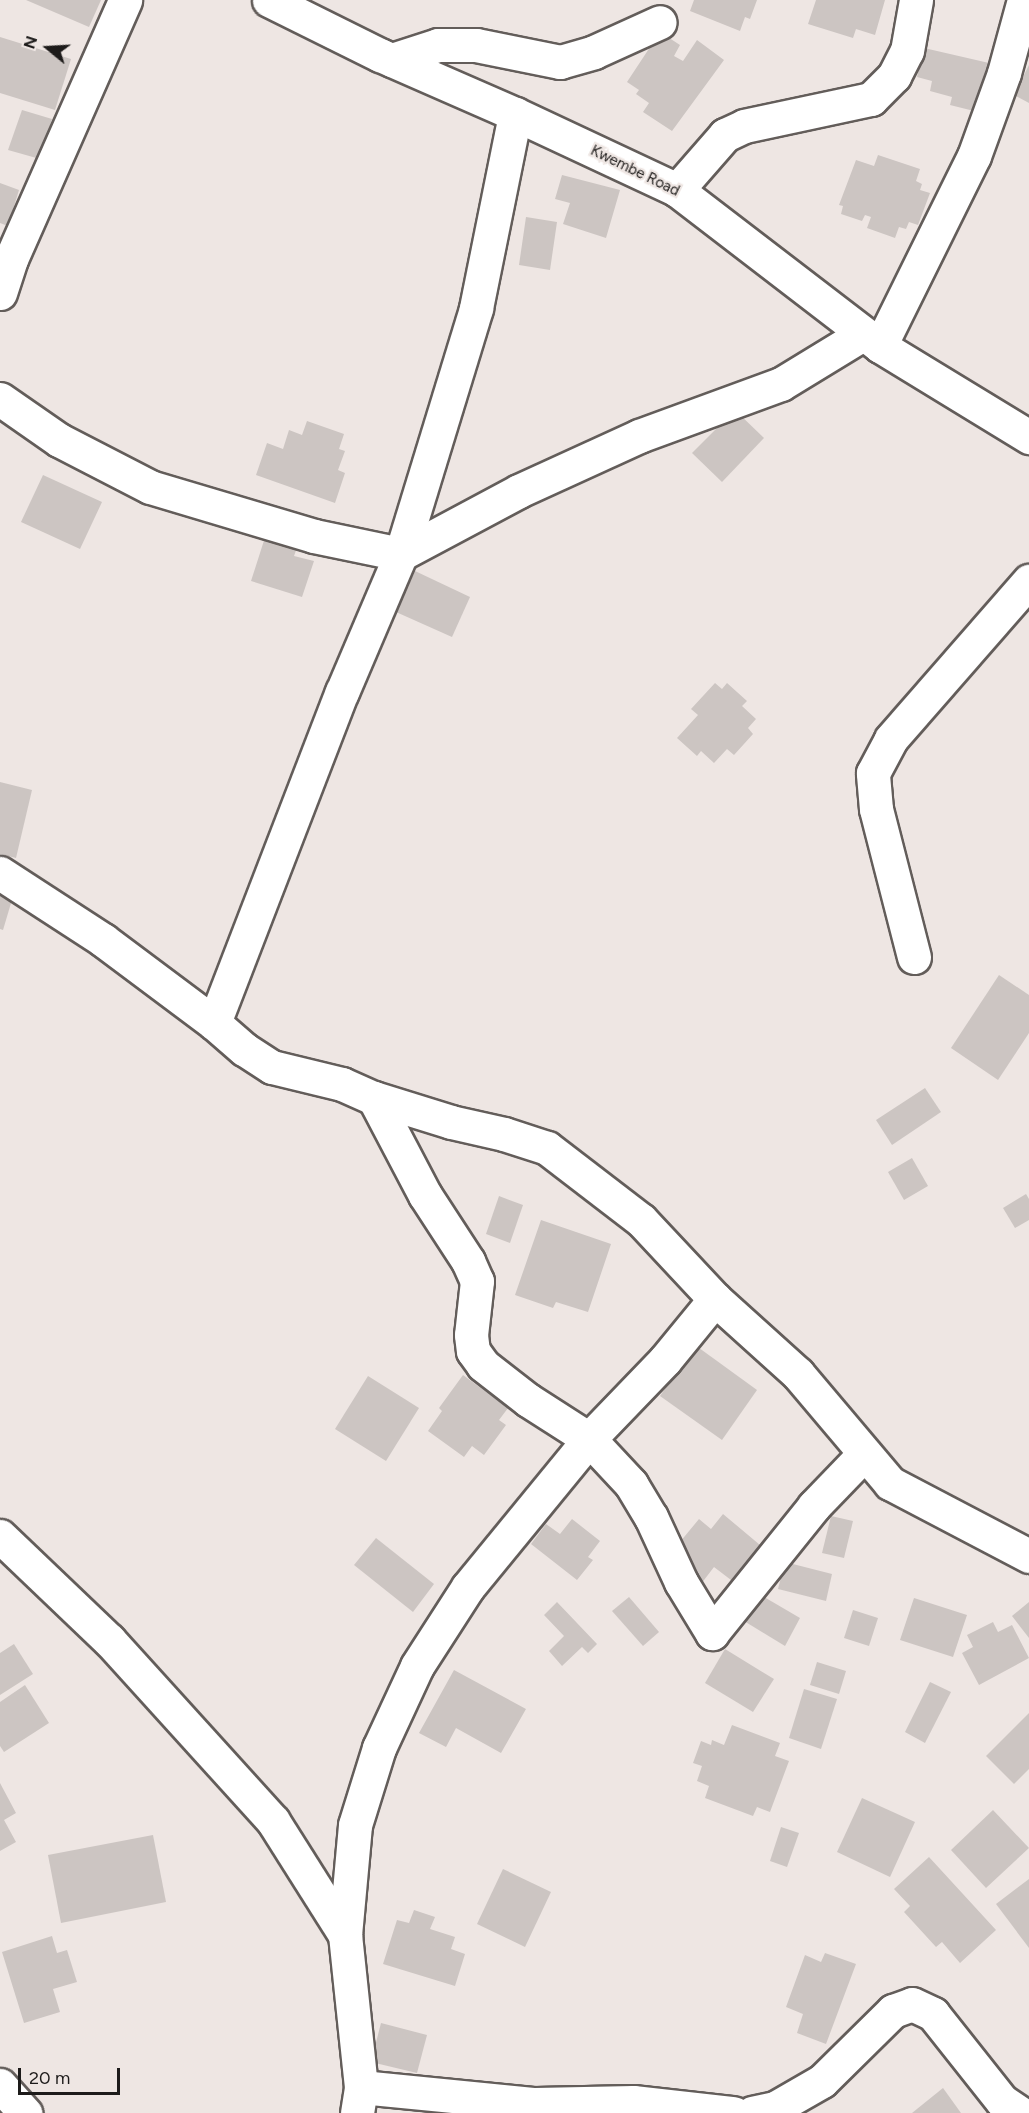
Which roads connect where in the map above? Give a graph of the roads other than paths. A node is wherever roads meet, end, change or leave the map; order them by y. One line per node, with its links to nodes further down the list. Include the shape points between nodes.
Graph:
1 (125, 0): 10 (street)
2 (269, 0): 5 (street, Kwembe Road)
3 (916, 0): 9 (street, via 907,51 894,76 871,99 744,126 725,135)
4 (1024, 0): 12 (street, via 1004,73 974,156)
5 (308, 9): 7 (street, Kwembe Road)
6 (660, 22): 7 (street, via 594,52 560,62 476,45 438,45)
7 (392, 60): 8 (street, Kwembe Road)
8 (515, 114): 9 (street, Kwembe Road); 15 (street, via 476,308)
9 (677, 190): 12 (street, Kwembe Road)
10 (5, 257): 11 (street)
11 (0, 293)
12 (872, 340): 14 (street, Kwembe Road); 15 (street, via 781,384 639,436 519,491)
13 (0, 399): 15 (street, via 59,440 150,487 314,536)
14 (1029, 437)
15 (401, 554): 19 (street, via 342,692)
16 (1029, 581): 18 (street, via 891,739 873,773 876,809)
17 (0, 873): 19 (street, via 103,940)
18 (914, 957)
19 (214, 1023): 20 (street, via 272,1067 342,1084)
20 (374, 1098): 21 (street, via 547,1148 641,1220); 22 (street, via 477,1281 473,1351 483,1365 528,1400)
21 (716, 1299): 22 (street, via 665,1360); 23 (street, via 798,1374)
22 (589, 1438): 23 (street, via 631,1484 712,1633 814,1506); 26 (street, via 468,1587 417,1666 380,1748 355,1825)
23 (863, 1455): 25 (street, via 890,1484)
24 (0, 1536): 26 (street, via 109,1640 273,1821)
25 (1029, 1556)
26 (345, 1935): 28 (street)
27 (0, 2085): 29 (street)
28 (359, 2100): 30 (street, via 633,2102)
29 (26, 2113)
30 (733, 2113)
31 (752, 2113): 32 (street, via 775,2108 822,2081 893,2011 912,2004 933,2014 1002,2101)
32 (1020, 2113)

